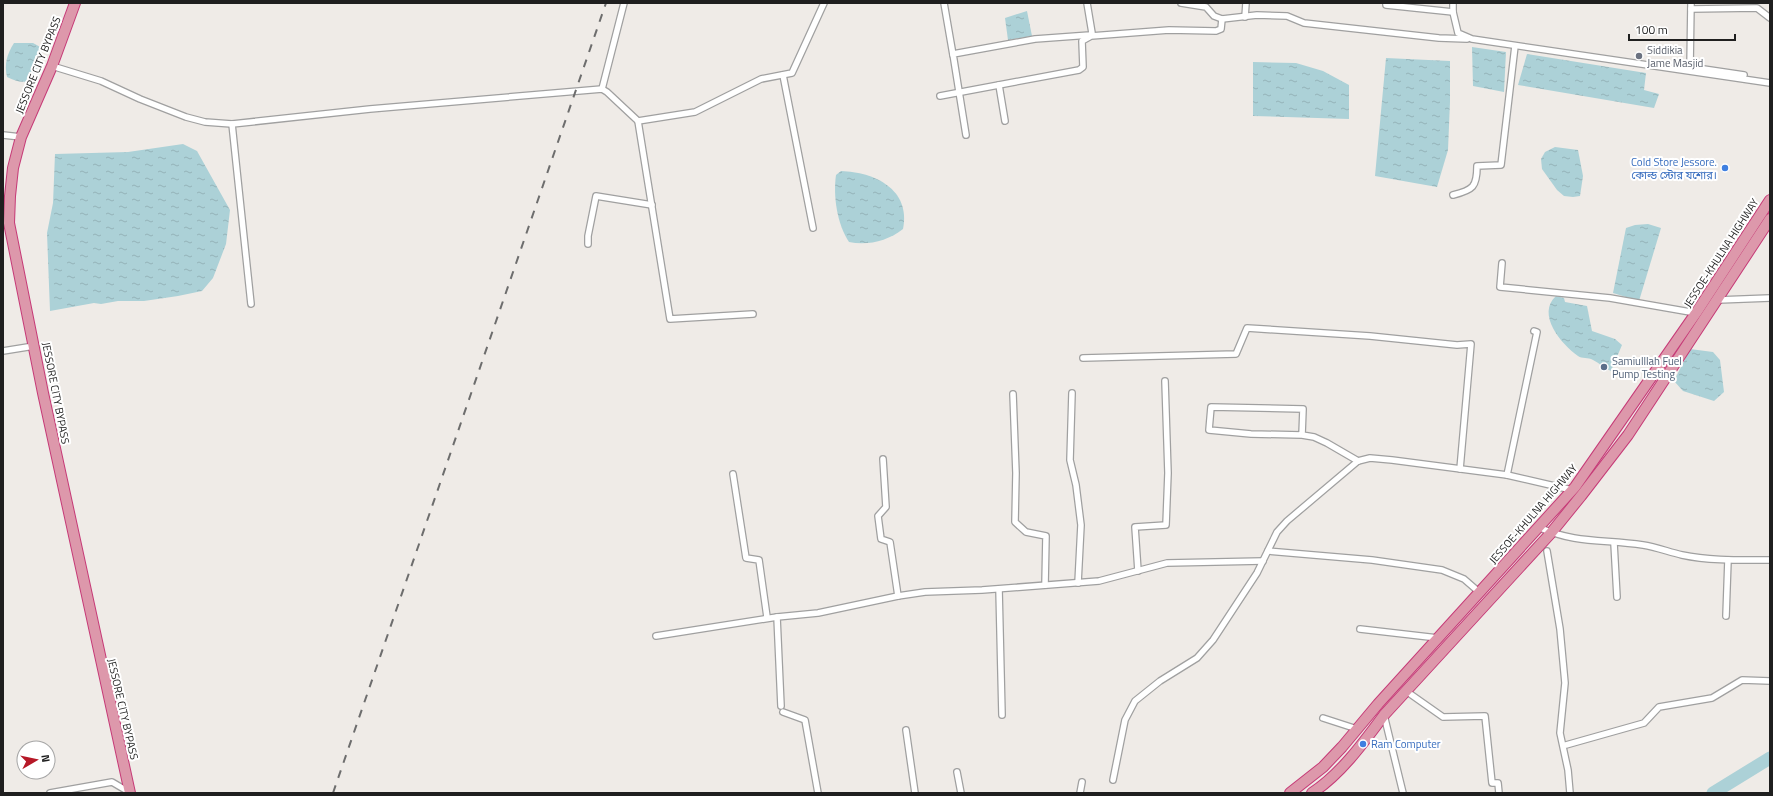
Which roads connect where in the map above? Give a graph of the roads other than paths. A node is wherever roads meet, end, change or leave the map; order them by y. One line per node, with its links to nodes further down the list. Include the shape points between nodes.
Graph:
1 (75, 3): 19 (highway, JESSORE CITY BYPASS)
2 (624, 3): 24 (street)
3 (824, 3): 20 (street, via 792,73)
4 (944, 3): 18 (street)
5 (1087, 3): 18 (street, via 1092,33 1090,35 1035,40 955,53)
6 (1181, 3): 15 (street, via 1206,7 1214,16)
7 (1246, 3): 13 (street)
8 (1386, 3): 12 (street)
9 (1453, 3): 12 (street)
10 (1691, 3): 11 (street)
11 (1691, 10): 14 (street, via 1757,8); 21 (street, via 1690,67)
12 (1453, 12): 16 (street, via 1458,33)
13 (1245, 17): 15 (street); 16 (street, via 1287,16 1311,24 1439,38)
14 (1770, 18)
15 (1222, 19): 23 (street, via 1221,29 1216,31 1170,30 1091,36 1082,41 1084,67 1080,70)
16 (1472, 39): 17 (street)
17 (1515, 46): 22 (street); 33 (street, via 1501,165 1477,166 1477,181 1469,191)
18 (953, 56): 25 (street)
19 (52, 66): 29 (street, via 101,81 186,118); 32 (highway, JESSORE CITY BYPASS)
20 (783, 75): 27 (street, via 761,79 695,112); 37 (street)
21 (1770, 79)
22 (1770, 83)
23 (999, 85): 25 (street); 28 (street)
24 (602, 89): 27 (street); 29 (street)
25 (959, 92): 26 (street); 31 (street)
26 (940, 96)
27 (638, 121): 35 (street)
28 (1005, 121)
29 (232, 124): 42 (street)
30 (3, 135): 32 (street)
31 (966, 135)
32 (21, 137): 46 (highway, JESSORE CITY BYPASS, via 13,168 9,223)
33 (1453, 195)
34 (1770, 200): 43 (highway, JESSOE-KHULNA HIGHWAY)
35 (652, 205): 38 (street, via 596,196); 44 (street, via 670,319)
36 (1770, 219): 41 (highway, JESSOE-KHULNA HIGHWAY)
37 (813, 228)
38 (588, 244)
39 (1502, 263): 43 (street, via 1500,287 1610,298)
40 (1770, 298): 41 (street)
41 (1718, 300): 60 (highway, JESSOE-KHULNA HIGHWAY, via 1628,435)
42 (251, 304)
43 (1696, 313): 58 (highway, JESSOE-KHULNA HIGHWAY)
44 (753, 314)
45 (1534, 331): 57 (street, via 1538,332)
46 (34, 346): 47 (street); 93 (highway, JESSORE CITY BYPASS)
47 (3, 351)
48 (1083, 358): 55 (street, via 1236,354 1247,328 1470,344)
49 (1165, 381): 67 (street, via 1168,473 1166,525 1135,527)
50 (1072, 393): 68 (street, via 1070,460 1081,525)
51 (1013, 394): 69 (street, via 1015,522 1026,532 1046,536)
52 (1302, 435): 52 (street, via 1209,430 1211,407 1303,409); 54 (street, via 1327,443)
53 (883, 459): 72 (street, via 886,507 878,516 881,538 890,542)
54 (1358, 461): 55 (street, via 1370,458); 62 (street, via 1287,521 1277,532)
55 (1460, 469): 57 (street)
56 (733, 474): 76 (street, via 746,558 759,560)
57 (1507, 475): 58 (street)
58 (1572, 490): 59 (highway, JESSOE-KHULNA HIGHWAY)
59 (1538, 527): 60 (street); 71 (highway, JESSOE-KHULNA HIGHWAY)
60 (1551, 533): 61 (street, via 1584,541); 81 (highway, JESSOE-KHULNA HIGHWAY)
61 (1614, 543): 64 (street, via 1643,545 1683,555); 73 (street)
62 (1268, 551): 66 (street); 71 (street, via 1372,560 1442,570 1464,579)
63 (1547, 551): 103 (street, via 1560,629 1565,683 1560,733)
64 (1728, 560): 65 (street); 74 (street)
65 (1770, 560)
66 (1263, 561): 67 (street, via 1167,563); 91 (street, via 1258,573 1197,658 1160,681 1135,701 1125,720)
67 (1138, 571): 68 (street, via 1099,581)
68 (1078, 583): 69 (street)
69 (1045, 585): 70 (street)
70 (999, 589): 72 (street, via 925,592); 84 (street)
71 (1479, 592): 79 (highway, JESSOE-KHULNA HIGHWAY)
72 (898, 596): 75 (street, via 818,613)
73 (1617, 597)
74 (1726, 616)
75 (777, 617): 76 (street); 82 (street)
76 (767, 618): 78 (street)
77 (1360, 630): 79 (street)
78 (656, 636)
79 (1438, 638): 87 (highway, JESSOE-KHULNA HIGHWAY)
80 (1770, 681): 89 (street, via 1742,680 1712,698 1659,707 1644,723)
81 (1406, 691): 85 (highway, JESSOE-KHULNA HIGHWAY); 102 (street, via 1443,717 1485,716 1492,783 1498,783)
82 (782, 706)
83 (783, 712): 95 (street, via 805,720)
84 (1002, 715)
85 (1384, 715): 100 (highway, JESSOE-KHULNA HIGHWAY, via 1353,755); 101 (street)
86 (1322, 718): 87 (street)
87 (1357, 729): 99 (highway, JESSOE-KHULNA HIGHWAY, via 1323,767)
88 (906, 730): 96 (street)
89 (1566, 745)
90 (957, 772): 97 (street)
91 (1113, 780)
92 (1082, 782): 98 (street)
93 (130, 792): 94 (street, via 112,782)
94 (50, 793)
95 (818, 793)
96 (915, 793)
97 (961, 793)
98 (1080, 793)
99 (1290, 793)
100 (1312, 793)
101 (1403, 793)
102 (1499, 793)
103 (1570, 793)

